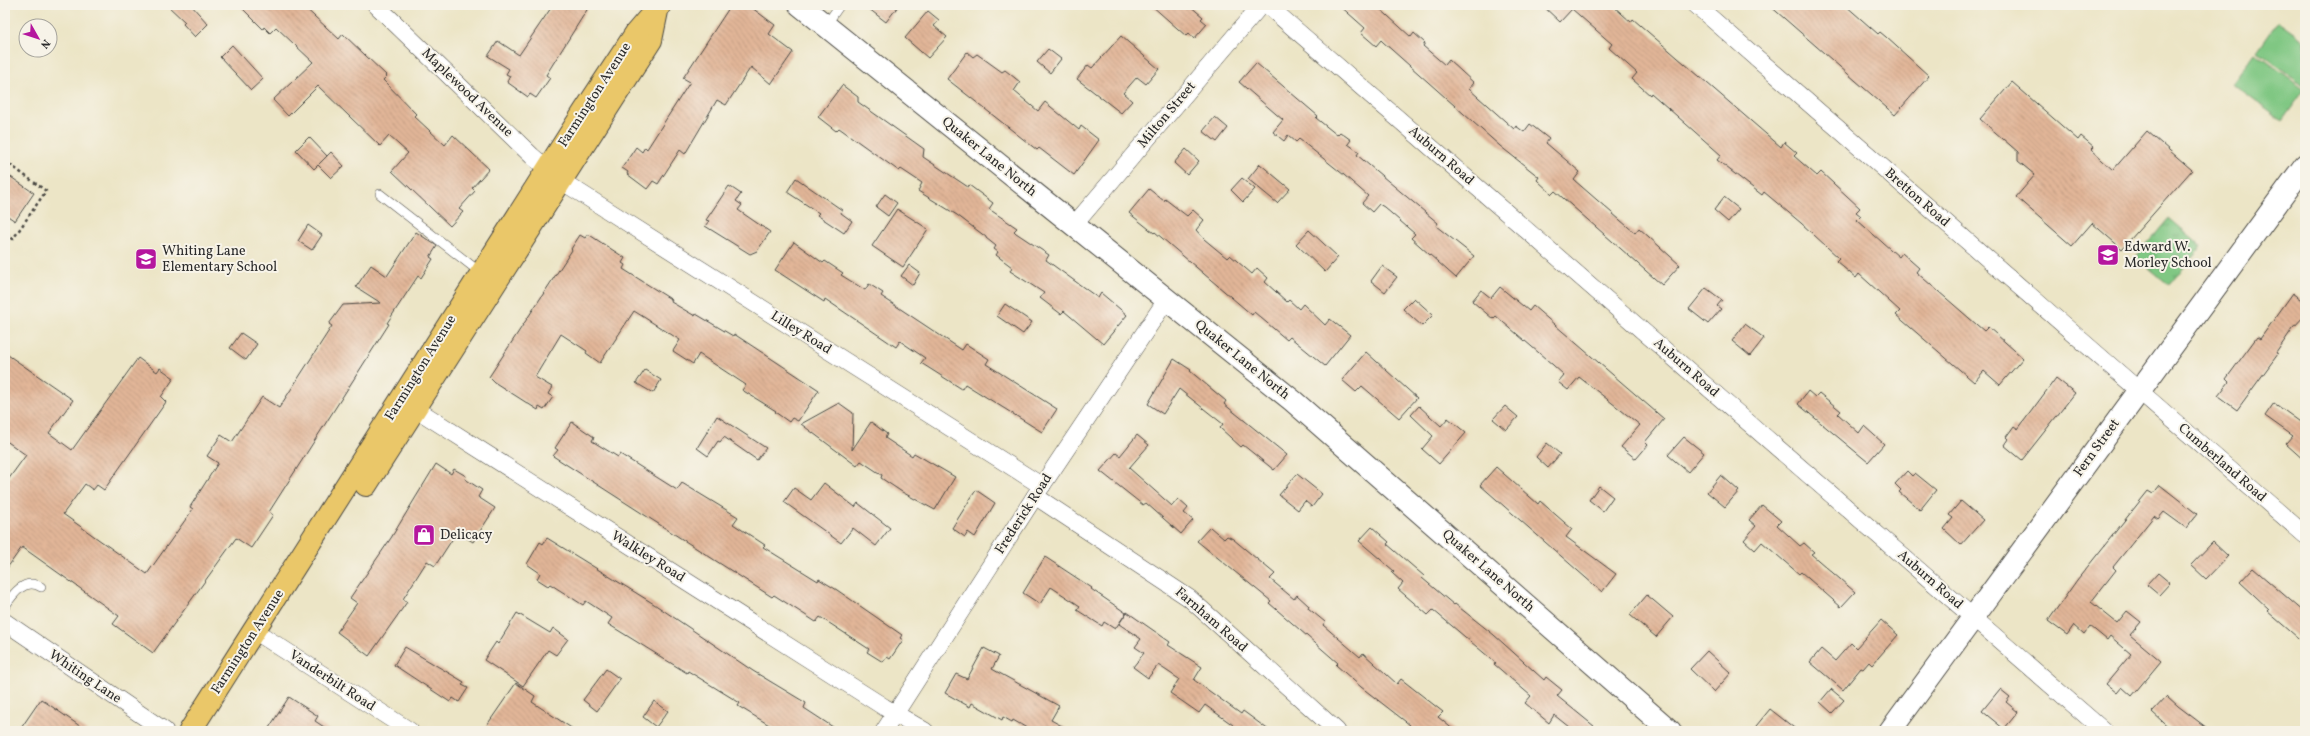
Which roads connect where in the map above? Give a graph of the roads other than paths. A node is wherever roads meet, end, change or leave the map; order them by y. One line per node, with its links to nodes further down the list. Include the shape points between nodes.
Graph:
1 (376, 5): 10 (street, Maplewood Avenue)
2 (800, 5): 8 (street, Quaker Lane North)
3 (840, 5): 8 (lane)
4 (1261, 5): 12 (street, Milton Street)
5 (1267, 5): 21 (street, Auburn Road)
6 (1696, 5): 15 (street, Bretton Road)
7 (659, 7): 10 (main road, Farmington Avenue, via 636,33)
8 (826, 25): 12 (street, Quaker Lane North)
9 (2305, 165): 15 (street, Fern Street)
10 (554, 175): 13 (main road, Farmington Avenue); 16 (main road, Farmington Avenue); 17 (street, Lilley Road)
11 (380, 194): 13 (lane)
12 (1074, 225): 14 (street, Quaker Lane North)
13 (481, 273): 16 (main road, Farmington Avenue)
14 (1167, 299): 17 (street, Frederick Road); 32 (street, Quaker Lane North, via 1293,401)
15 (2138, 390): 18 (street, Cumberland Road); 21 (street, Fern Street)
16 (408, 404): 23 (main road, Farmington Avenue); 24 (street, Walkley Road)
17 (1039, 491): 24 (street, Frederick Road); 31 (street, Farnham Road, via 1189,598)
18 (2305, 535)
19 (41, 587): 20 (lane, via 34,584 21,587)
20 (5, 606)
21 (1974, 618): 33 (street, Fern Street); 34 (street, Auburn Road)
22 (5, 622): 25 (street, Whiting Lane)
23 (261, 635): 26 (main road, Farmington Avenue); 27 (main road, Farmington Avenue); 28 (street, Vanderbilt Road)
24 (895, 714): 29 (street, Frederick Road); 30 (street, Walkley Road)
25 (165, 731)
26 (190, 731)
27 (207, 731)
28 (410, 731)
29 (884, 731)
30 (924, 731)
31 (1337, 731)
32 (1670, 731)
33 (1890, 731)
34 (2104, 731)

